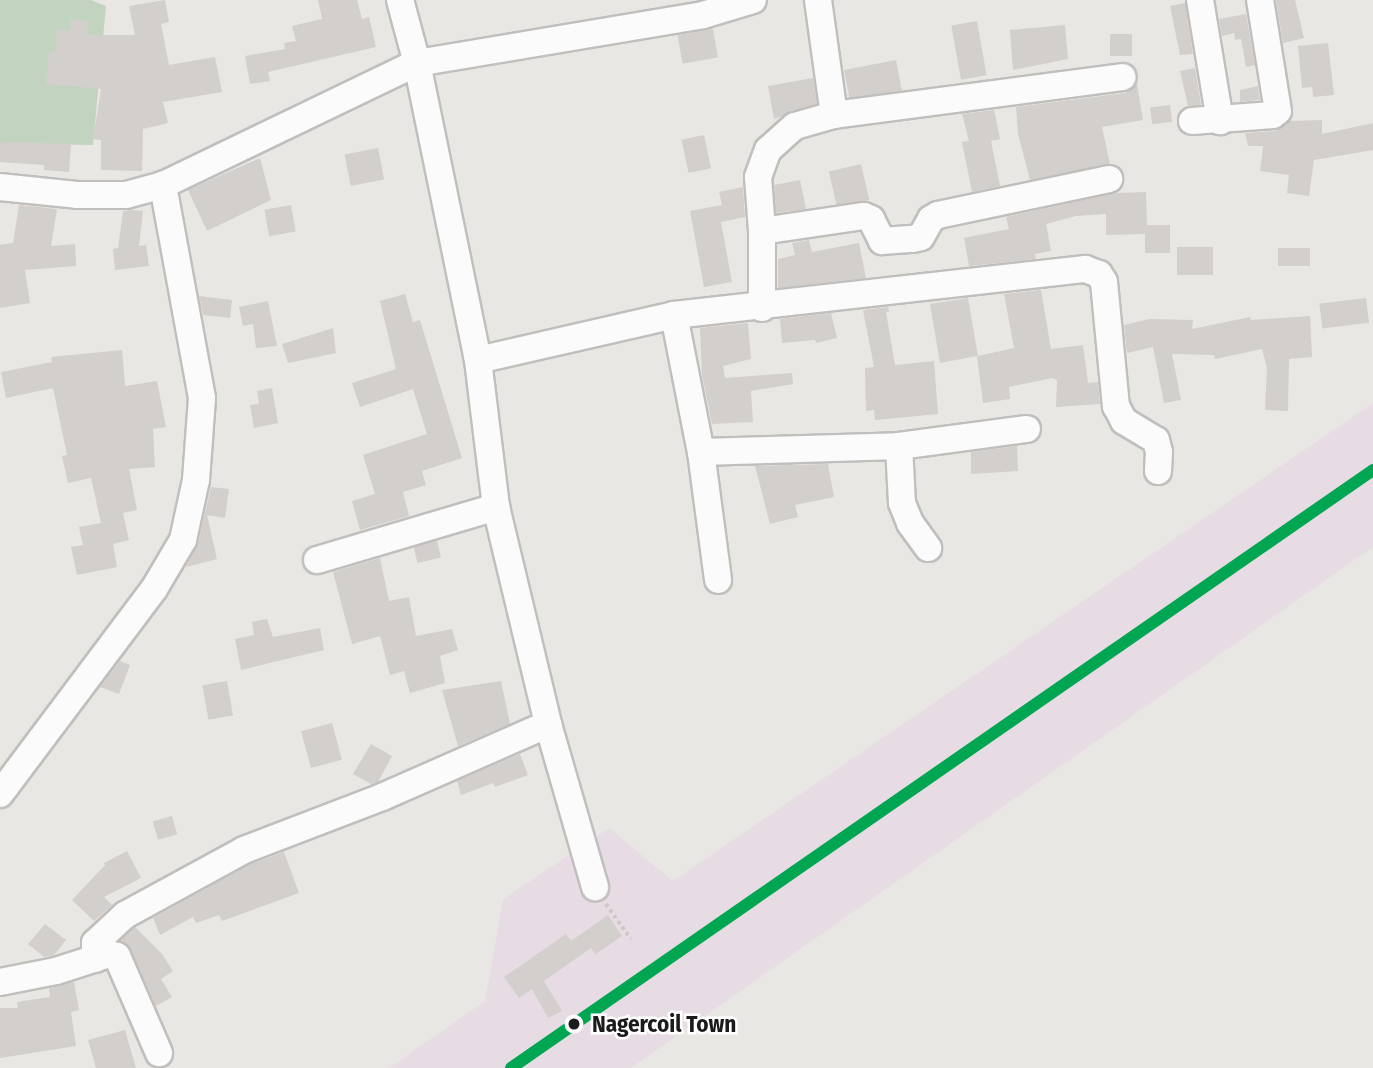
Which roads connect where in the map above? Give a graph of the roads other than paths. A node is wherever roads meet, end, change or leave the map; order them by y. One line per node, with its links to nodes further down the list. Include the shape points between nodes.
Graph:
1 (401, 0): 6 (street)
2 (753, 0): 6 (street, via 703,15)
3 (818, 0): 8 (street)
4 (1200, 0): 10 (street)
5 (1260, 0): 10 (street, via 1278,111 1273,116)
6 (417, 63): 12 (street); 17 (street)
7 (1123, 77): 8 (street)
8 (834, 115): 14 (street, via 795,126 768,150 758,177)
9 (1192, 121): 10 (street)
10 (1220, 121)
11 (1109, 179): 14 (street, via 938,215 921,237 913,239 882,241 871,219 864,216)
12 (163, 186): 13 (street, via 126,195); 27 (street, via 202,398 196,480 183,540 154,589)
13 (0, 187)
14 (762, 231): 15 (street)
15 (762, 308): 16 (street); 21 (street, via 1093,271 1104,282 1116,406 1124,421 1156,440)
16 (674, 315): 17 (street); 20 (street)
17 (478, 360): 22 (street)
18 (1027, 429): 19 (street)
19 (899, 446): 20 (street); 23 (street, via 905,510)
20 (701, 452): 25 (street)
21 (1158, 471)
22 (496, 507): 24 (street); 26 (street)
23 (928, 548)
24 (317, 560)
25 (718, 580)
26 (548, 724): 28 (street); 29 (street, via 382,797 244,850 125,915 95,943)
27 (2, 789)
28 (594, 887)
29 (94, 959): 30 (street); 31 (street, via 113,954 121,960)
30 (0, 982)
31 (159, 1053)

